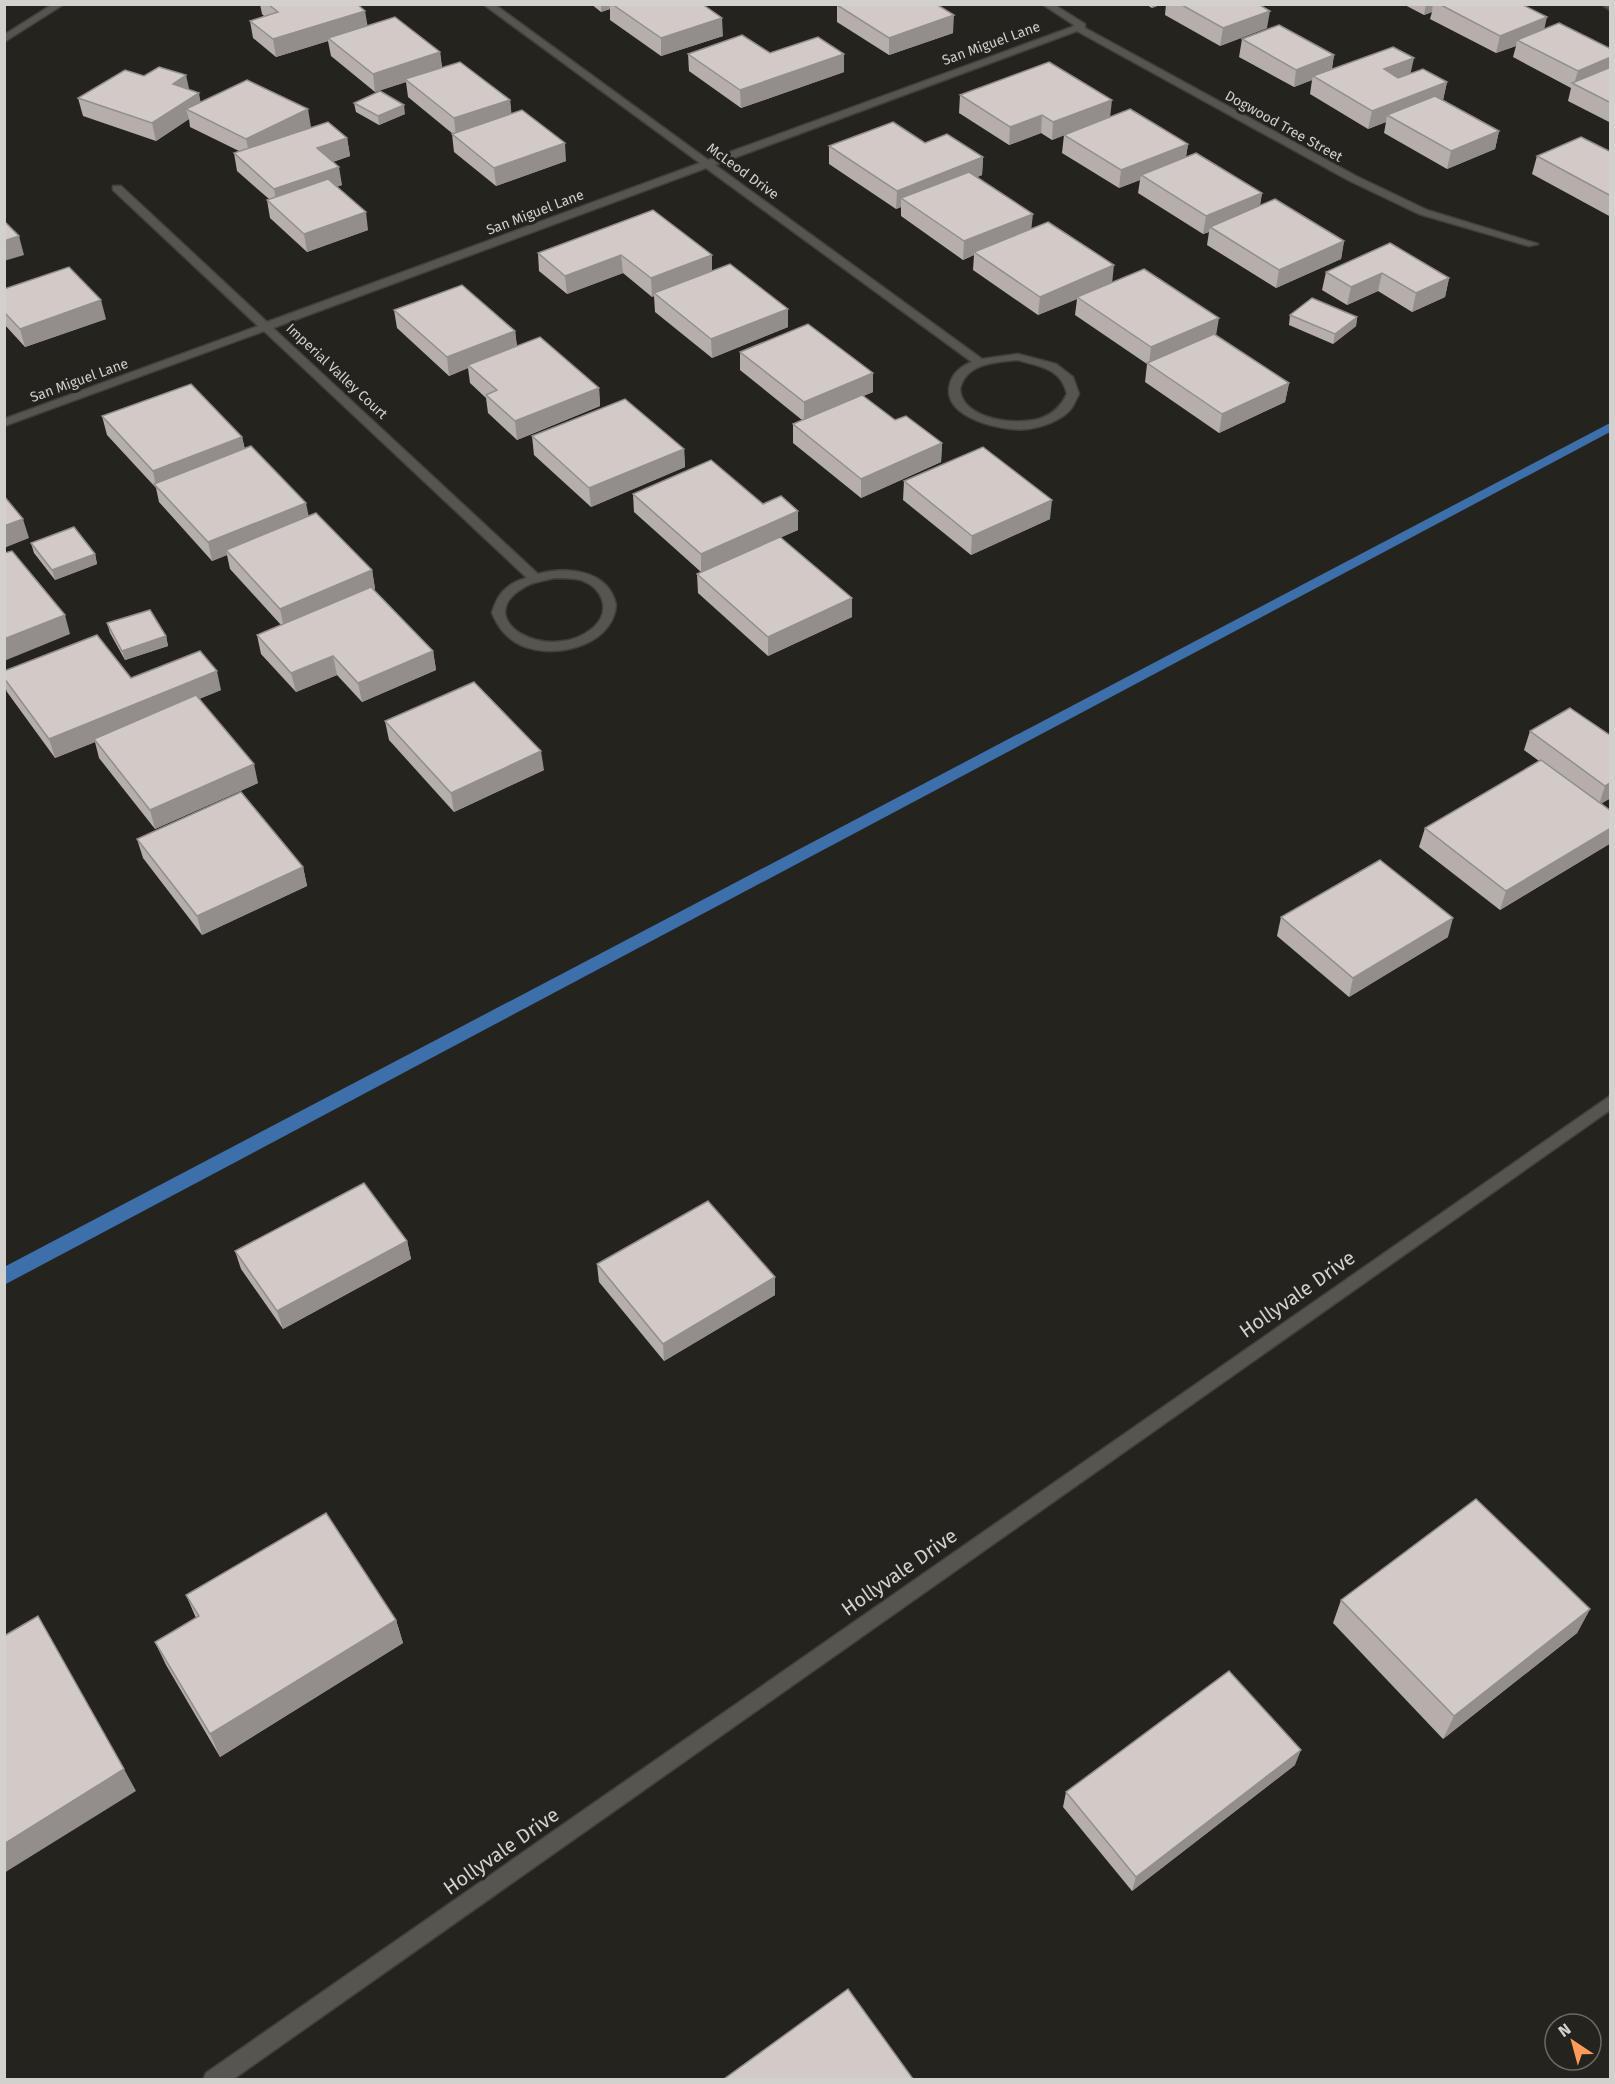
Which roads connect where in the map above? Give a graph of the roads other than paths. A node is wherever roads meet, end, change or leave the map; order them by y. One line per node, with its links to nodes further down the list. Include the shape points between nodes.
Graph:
1 (60, 4): 7 (street)
2 (487, 4): 8 (street, McLeod Drive)
3 (1046, 4): 6 (street, Dogwood Tree Street, via 1082,26)
4 (1605, 4): 5 (street)
5 (1611, 7)
6 (1076, 27): 8 (street, San Miguel Lane); 10 (street, Dogwood Tree Street, via 1352,178 1423,212)
7 (4, 39)
8 (707, 163): 11 (street, San Miguel Lane); 12 (street, McLeod Drive)
9 (117, 188): 11 (street, Imperial Valley Court)
10 (1533, 244)
11 (269, 327): 13 (street, San Miguel Lane); 14 (street, Imperial Valley Court)
12 (980, 362): 12 (street, via 966,369 954,390 957,401 982,420 1021,426 1040,424 1063,413 1074,397 1066,375 1054,366 1018,357)
13 (4, 423)
14 (534, 577): 14 (street, via 571,574 594,582 609,595 609,618 588,638 570,644 531,644 515,638 498,617 499,605 505,593)
15 (1611, 1102): 16 (street, Hollyvale Drive)
16 (213, 2079)

